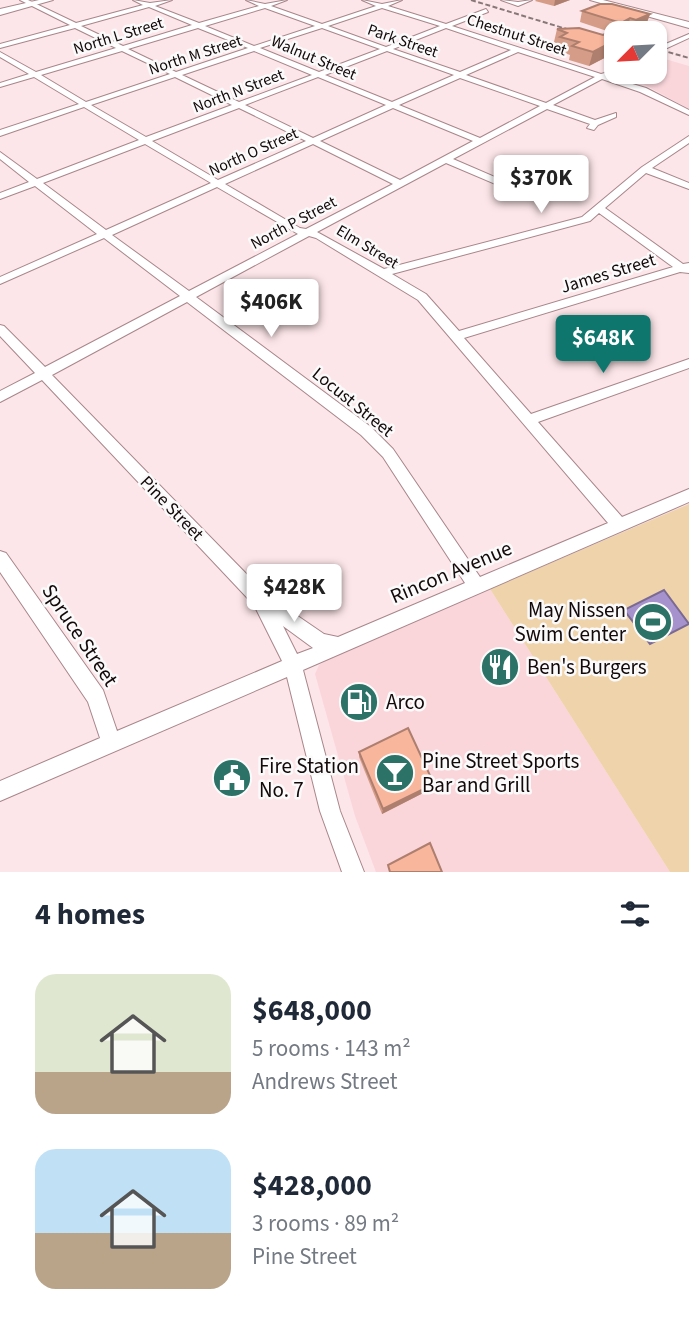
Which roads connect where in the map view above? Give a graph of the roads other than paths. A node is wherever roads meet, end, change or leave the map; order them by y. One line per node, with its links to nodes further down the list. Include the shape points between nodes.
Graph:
1 (49, 0): 12 (main road)
2 (136, 0): 13 (street, Walnut Street)
3 (169, 0): 13 (street)
4 (249, 0): 15 (street, Park Street)
5 (284, 0): 15 (street, North L Street)
6 (365, 0): 14 (street, Chestnut Street)
7 (399, 0): 14 (street, North M Street)
8 (504, 0): 9 (street, via 518,4)
9 (529, 0)
10 (594, 0): 18 (main road)
11 (606, 0): 18 (main road)
12 (28, 2): 17 (main road); 19 (street)
13 (149, 5): 19 (street); 20 (street, Walnut Street)
14 (383, 5): 21 (street, North M Street); 22 (street, Chestnut Street)
15 (265, 6): 20 (street, North L Street); 21 (street, Park Street)
16 (486, 11): 22 (street, North N Street)
17 (0, 12)
18 (689, 23)
19 (75, 26): 26 (street); 28 (street)
20 (198, 26): 28 (street, North L Street); 29 (street, Walnut Street)
21 (321, 26): 29 (street, North M Street); 30 (street, Park Street)
22 (445, 26): 30 (street, North N Street); 31 (street, Chestnut Street)
23 (689, 30): 25 (street)
24 (689, 36): 27 (street)
25 (667, 39)
26 (0, 46)
27 (667, 46)
28 (122, 48): 33 (street, North L Street); 34 (street)
29 (256, 48): 34 (street, North M Street); 35 (street, Walnut Street)
30 (385, 48): 35 (street, North N Street); 36 (street, Park Street)
31 (518, 49): 36 (street, North O Street); 37 (street, Chestnut Street)
32 (0, 54): 33 (street, Elm Street)
33 (35, 74): 39 (street, North L Street); 42 (street, Elm Street)
34 (178, 74): 41 (street); 42 (street, North M Street)
35 (318, 75): 41 (street, North N Street); 43 (street, Walnut Street)
36 (461, 75): 43 (street, North O Street); 44 (street, Park Street)
37 (602, 76): 40 (street, Chestnut Street); 44 (street, North P Street)
38 (642, 84): 40 (street)
39 (0, 85)
40 (659, 97): 45 (street)
41 (241, 104): 49 (street, North N Street); 50 (street)
42 (87, 105): 47 (street, North M Street); 49 (street, Elm Street)
43 (394, 106): 50 (street, North O Street); 51 (street, Walnut Street)
44 (547, 106): 46 (street, Park Street, via 593,125); 51 (street, North P Street)
45 (689, 113)
46 (612, 115)
47 (0, 133)
48 (689, 139): 54 (street)
49 (147, 140): 55 (street, North N Street); 56 (street, Elm Street)
50 (313, 141): 56 (street, North O Street); 57 (street)
51 (480, 141): 53 (street, North P Street)
52 (0, 155): 55 (street, Locust Street)
53 (447, 160): 57 (street, North P Street); 59 (street)
54 (645, 169): 58 (street); 61 (street)
55 (36, 182): 60 (street, North N Street); 63 (street, Locust Street)
56 (220, 183): 62 (street, Elm Street, via 296,230); 63 (street, North O Street)
57 (401, 184): 62 (street, North P Street)
58 (689, 186)
59 (522, 192)
60 (0, 196)
61 (599, 208): 64 (street); 65 (street, via 586,219)
62 (309, 233): 65 (street, Elm Street); 67 (street, North P Street)
63 (106, 235): 66 (street, North O Street); 67 (street, Locust Street)
64 (687, 270): 69 (street, James Street)
65 (383, 273): 69 (street, Elm Street, via 422,297)
66 (0, 281)
67 (188, 298): 71 (street, North P Street); 77 (street, Locust Street, via 366,431 388,453)
68 (0, 329): 71 (street, Pine Street)
69 (457, 336): 73 (street, Elm Street)
70 (689, 363): 73 (street)
71 (43, 374): 72 (street, North P Street); 78 (street, Pine Street)
72 (0, 397)
73 (528, 420): 75 (street, Elm Street)
74 (689, 495): 75 (street, Rincon Avenue)
75 (619, 525): 77 (street, Rincon Avenue)
76 (0, 558): 81 (street, Spruce Street, via 96,697)
77 (476, 586): 79 (street, Rincon Avenue)
78 (260, 599): 79 (street, via 320,642); 80 (street, Pine Street)
79 (338, 646): 80 (street, Rincon Avenue)
80 (293, 665): 81 (street, Rincon Avenue); 83 (street, Pine Street, via 330,811)
81 (111, 743): 82 (street, Rincon Avenue)
82 (0, 791)
83 (352, 872)

